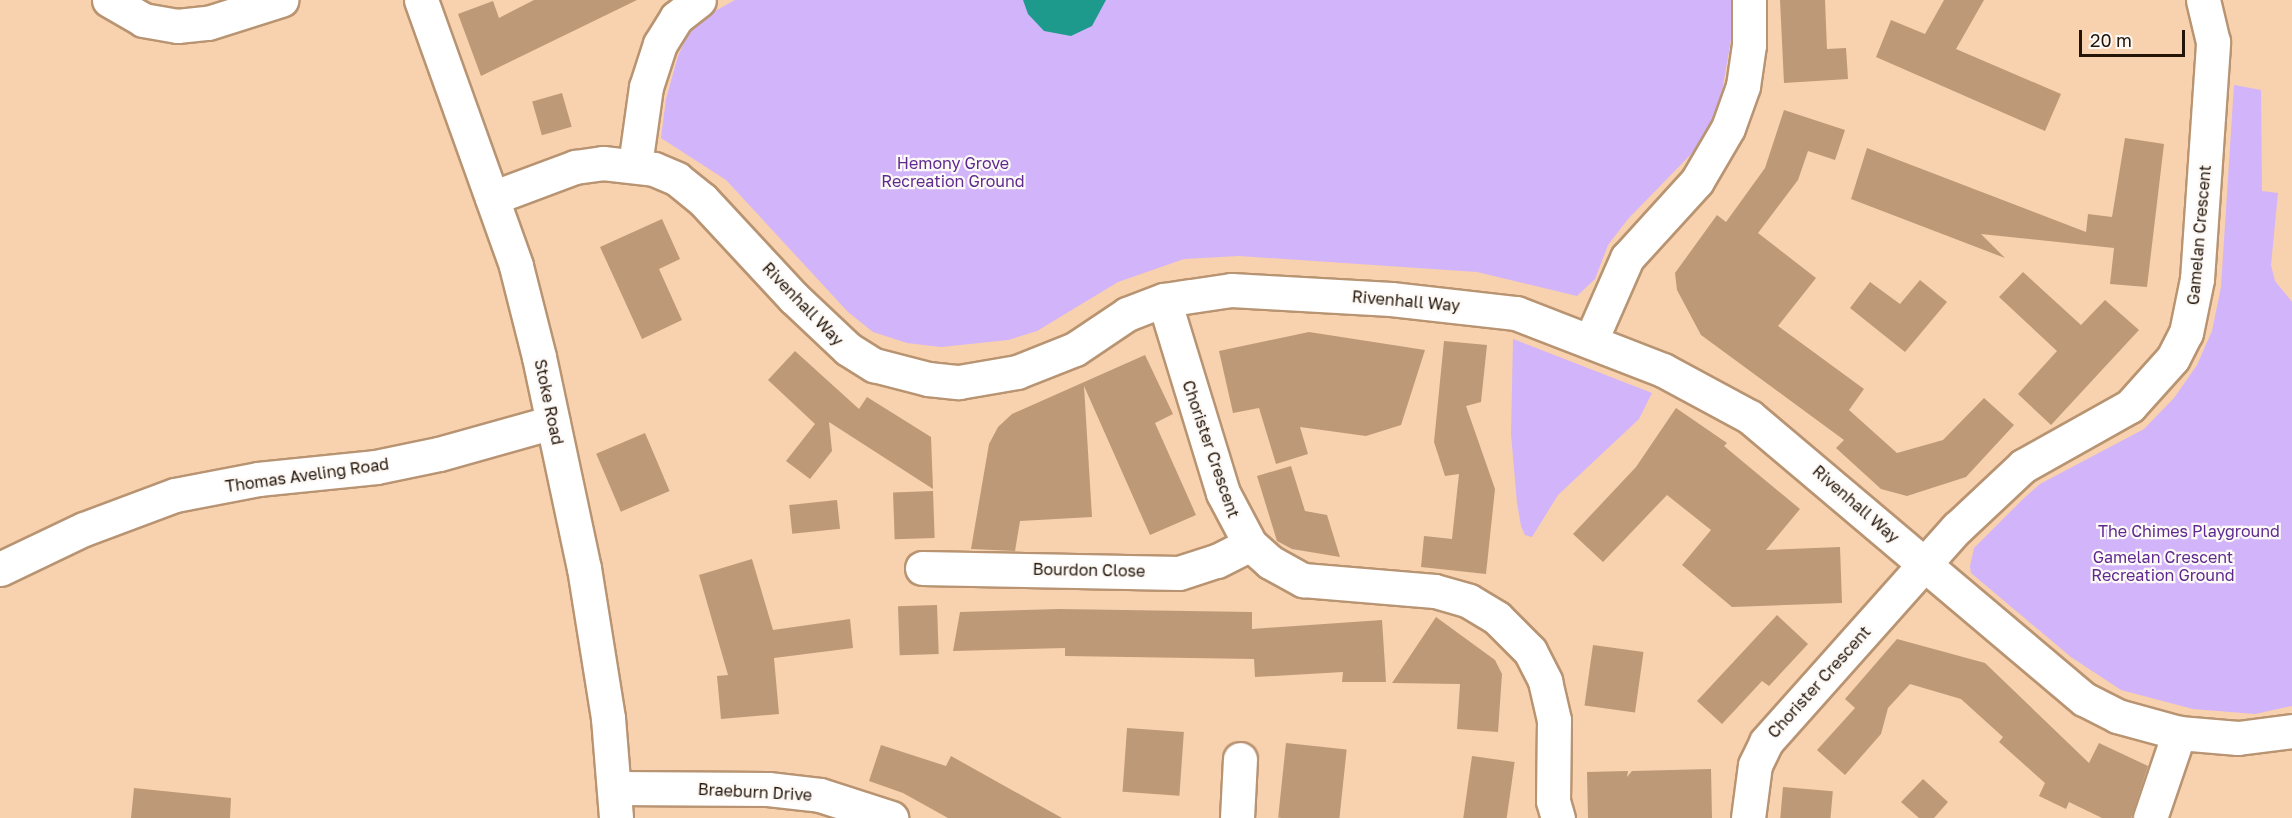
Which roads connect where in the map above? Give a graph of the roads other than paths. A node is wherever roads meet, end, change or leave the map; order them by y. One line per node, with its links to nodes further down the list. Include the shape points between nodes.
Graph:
1 (109, 0): 2 (street, via 143,20 177,26 208,23)
2 (281, 0)
3 (421, 0): 8 (street, Stoke Road)
4 (699, 0): 7 (street, via 676,18 660,45 646,87)
5 (1749, 0): 10 (street, via 1749,45 1743,86 1728,128 1697,180 1627,258)
6 (2203, 0): 13 (street, Gamelan Crescent, via 2213,42 2197,279 2186,333 2160,377 2130,406 2023,466 1983,501)
7 (635, 165): 8 (street, Rivenhall Way, via 603,163 575,167); 9 (street, Rivenhall Way, via 677,179 729,225 831,335 874,365 901,373 959,382 1017,372 1075,349 1127,314)
8 (492, 198): 11 (street, Stoke Road, via 529,315)
9 (1164, 300): 10 (street, Rivenhall Way, via 1231,290 1497,308); 12 (street, Chorister Crescent, via 1223,493)
10 (1591, 340): 13 (street, Rivenhall Way, via 1663,370 1750,417)
11 (553, 422): 15 (street, Thomas Aveling Road, via 376,467 268,477 175,495 84,529); 19 (street, Stoke Road, via 584,568)
12 (1250, 544): 14 (street, Bourdon Close, via 1217,561 1179,573); 22 (street, Chorister Crescent, via 1270,562 1303,580 1435,591 1470,601 1497,618 1530,651 1545,681 1554,720 1553,801)
13 (1926, 564): 17 (street, Rivenhall Way, via 2084,699 2117,716); 23 (street, Chorister Crescent, via 1766,742 1755,765)
14 (922, 568)
15 (0, 569)
16 (2292, 731): 17 (street, Rivenhall Way, via 2238,738)
17 (2179, 733): 24 (street)
18 (1240, 759): 21 (street)
19 (616, 803): 20 (street, Braeburn Drive, via 768,789 820,795)
20 (891, 818)
21 (1237, 818)
22 (1558, 818)
23 (1748, 818)
24 (2150, 818)

